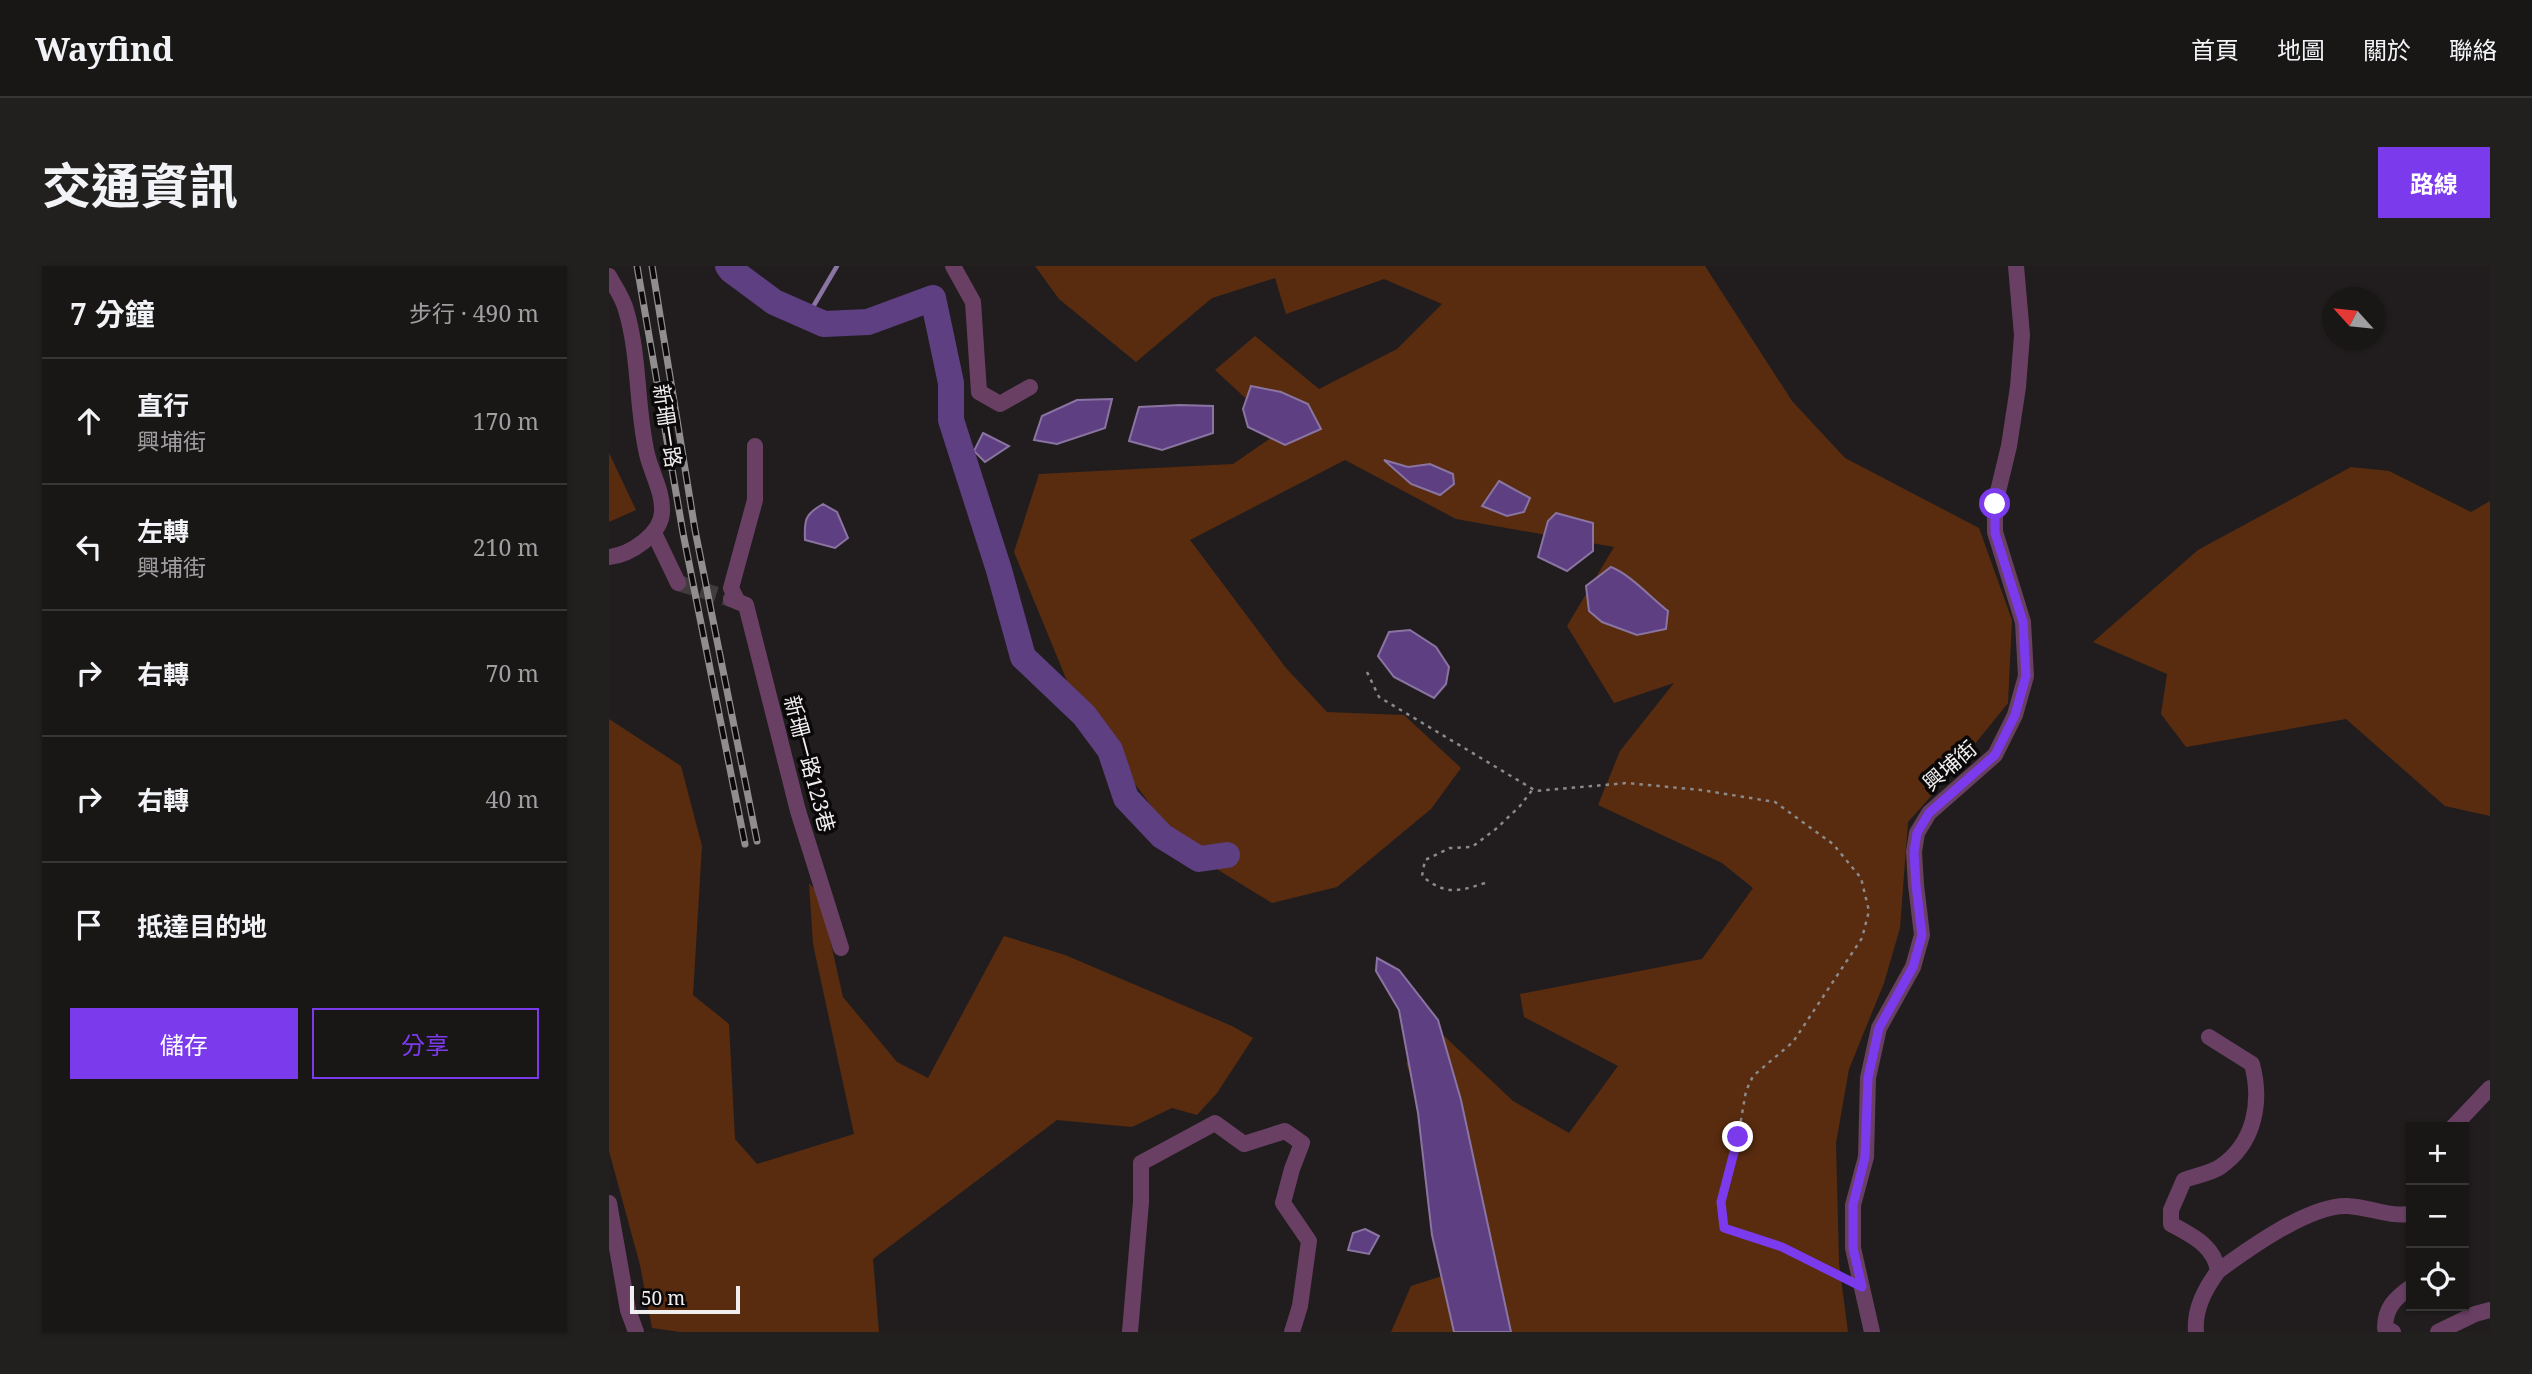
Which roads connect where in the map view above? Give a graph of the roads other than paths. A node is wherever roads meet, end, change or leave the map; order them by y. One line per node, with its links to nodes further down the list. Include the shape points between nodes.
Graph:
1 (953, 266): 4 (street, via 973,302 979,392 1000,404)
2 (2016, 266): 21 (street, 興埔街, via 2022,335 2018,387 1995,504 1995,533 2023,622 2026,676 2015,715 1995,755 1929,813 1917,833 1914,852 1922,935 1913,967 1879,1028 1868,1078 1865,1157 1853,1205 1853,1248)
3 (609, 276): 6 (street, 新珊一路, via 626,307 638,366 639,411 663,512)
4 (1030, 387)
5 (755, 446): 9 (street, 新珊一路123巷, via 755,500 731,588 734,600 747,605 798,811)
6 (653, 533): 7 (street, via 619,556); 8 (street)
7 (609, 557)
8 (678, 583)
9 (841, 947)
10 (2209, 1037): 15 (street, via 2252,1064 2257,1085 2255,1118 2238,1149 2220,1167 2185,1180 2171,1210 2171,1224 2216,1257)
11 (2490, 1088): 12 (street)
12 (2458, 1122)
13 (609, 1203): 18 (street)
14 (2406, 1215): 15 (street, via 2346,1206 2327,1209 2282,1228)
15 (2218, 1271): 22 (street, via 2195,1318)
16 (2406, 1290): 23 (street, via 2395,1298 2385,1316 2385,1328)
17 (2490, 1310): 24 (street)
18 (636, 1332)
19 (1130, 1332): 20 (street, via 1141,1163 1215,1123 1244,1144 1285,1131 1302,1143 1283,1203 1309,1241)
20 (1292, 1332)
21 (1873, 1332)
22 (2196, 1332)
23 (2393, 1332)
24 (2438, 1332)

